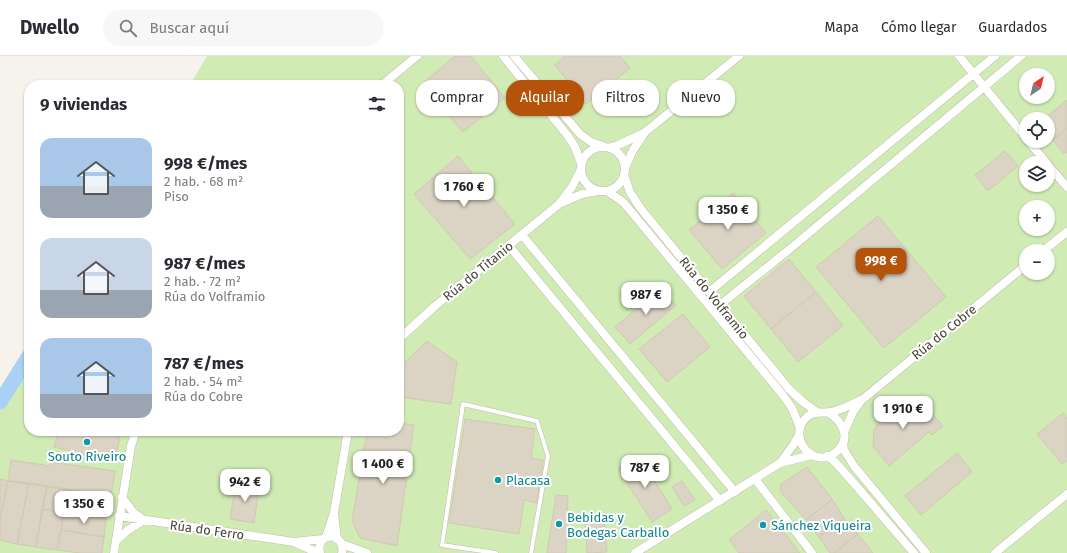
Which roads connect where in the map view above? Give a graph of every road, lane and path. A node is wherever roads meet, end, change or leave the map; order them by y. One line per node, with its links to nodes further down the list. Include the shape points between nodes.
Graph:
1 (417, 56): 9 (street)
2 (503, 56): 16 (street, via 568,136 575,147)
3 (514, 56): 13 (street, via 580,134 591,142)
4 (739, 56): 12 (street)
5 (959, 56): 8 (street)
6 (995, 56): 8 (street)
7 (1021, 56): 10 (street)
8 (973, 74): 10 (street); 27 (street)
9 (388, 80)
10 (984, 87): 11 (street); 28 (street)
11 (1019, 130)
12 (644, 133): 13 (street, via 618,145); 17 (street, via 633,150)
13 (607, 147): 16 (street, via 595,147 589,151); 17 (street, via 618,152)
14 (1034, 148): 15 (street)
15 (1040, 156)
16 (580, 167): 20 (street, via 586,184); 21 (street, via 572,187)
17 (625, 170): 20 (street, via 620,183 614,188); 27 (street, Rúa do Volframio, via 630,192 641,209)
18 (1055, 173): 19 (street)
19 (1067, 187)
20 (602, 191): 21 (street, via 582,194); 33 (street, Rúa do Volframio, via 623,202 782,394 792,408)
21 (559, 204): 23 (street, Rúa do Titanio)
22 (1067, 232): 24 (street)
23 (522, 235): 25 (street, Rúa do Titanio); 42 (street)
24 (1052, 244)
25 (509, 246): 29 (street, Rúa do Titanio); 45 (street)
26 (1019, 271): 30 (street, Rúa do Cobre)
27 (709, 292): 28 (street, Rúa do Volframio)
28 (720, 305): 31 (street, Rúa do Volframio, via 795,396)
29 (404, 334)
30 (863, 399): 32 (street); 34 (street, via 853,412)
31 (817, 412): 32 (street); 33 (street, via 803,421)
32 (829, 413): 34 (street, via 841,423)
33 (799, 431): 38 (street, via 800,443 804,450); 40 (street, via 794,444)
34 (844, 432): 37 (street)
35 (134, 436): 44 (street)
36 (347, 436): 46 (street)
37 (843, 443): 39 (street, via 833,454); 61 (street, via 846,454 854,466)
38 (812, 455): 39 (street); 40 (street)
39 (827, 456): 60 (street)
40 (780, 463): 41 (street)
41 (755, 479): 42 (street); 59 (street)
42 (734, 492): 45 (street)
43 (1067, 494): 62 (street)
44 (122, 498): 47 (street); 48 (street, via 133,512)
45 (720, 501): 58 (street)
46 (334, 513): 49 (street); 52 (street)
47 (120, 516): 48 (street, Rúa do Ferro); 50 (street)
48 (144, 520): 50 (street); 51 (street, Rúa do Ferro)
49 (324, 538): 51 (street, Rúa do Ferro); 52 (street, Rúa do Ferro, via 331,536); 54 (street, via 318,548)
50 (116, 541): 53 (street)
51 (294, 542): 54 (street, Rúa do Ferro)
52 (340, 545): 55 (street)
53 (114, 553)
54 (319, 553)
55 (365, 553)
56 (496, 553): 57 (lane, via 442,546 463,404 537,421 548,456)
57 (531, 553)
58 (635, 553)
59 (812, 553)
60 (914, 553)
61 (926, 553)
62 (995, 553)

